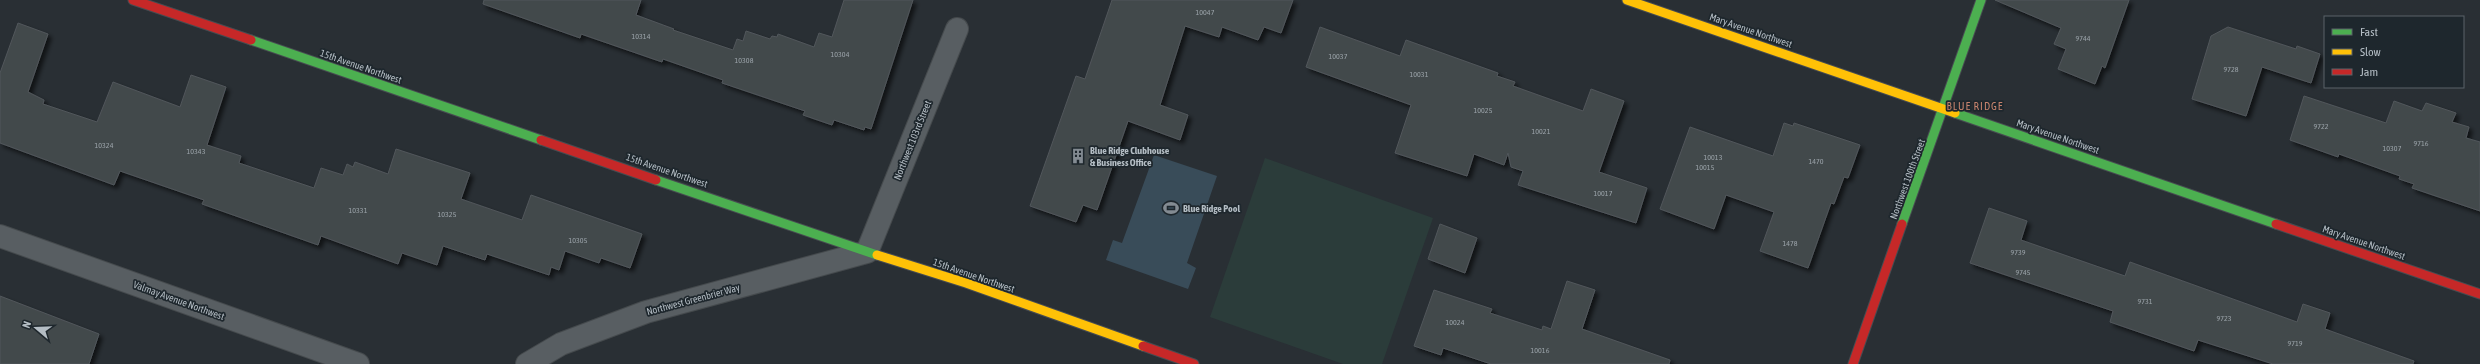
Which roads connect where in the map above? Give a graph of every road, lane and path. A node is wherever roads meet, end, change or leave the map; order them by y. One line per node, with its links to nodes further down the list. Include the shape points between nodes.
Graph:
1 (133, 0): 7 (street, 15th Avenue Northwest)
2 (1627, 0): 5 (street, Mary Avenue Northwest)
3 (1981, 0): 5 (street, Northwest 100th Street)
4 (958, 28): 7 (street, Northwest 103rd Street)
5 (1944, 108): 8 (street, Mary Avenue Northwest); 12 (street, Northwest 100th Street)
6 (0, 236): 9 (street, Valmay Avenue Northwest)
7 (867, 252): 10 (street, Northwest Greenbrier Way, via 646,312 561,344); 11 (street, 15th Avenue Northwest, via 966,283)
8 (2480, 294)
9 (358, 364)
10 (527, 364)
11 (1194, 364)
12 (1853, 364)

